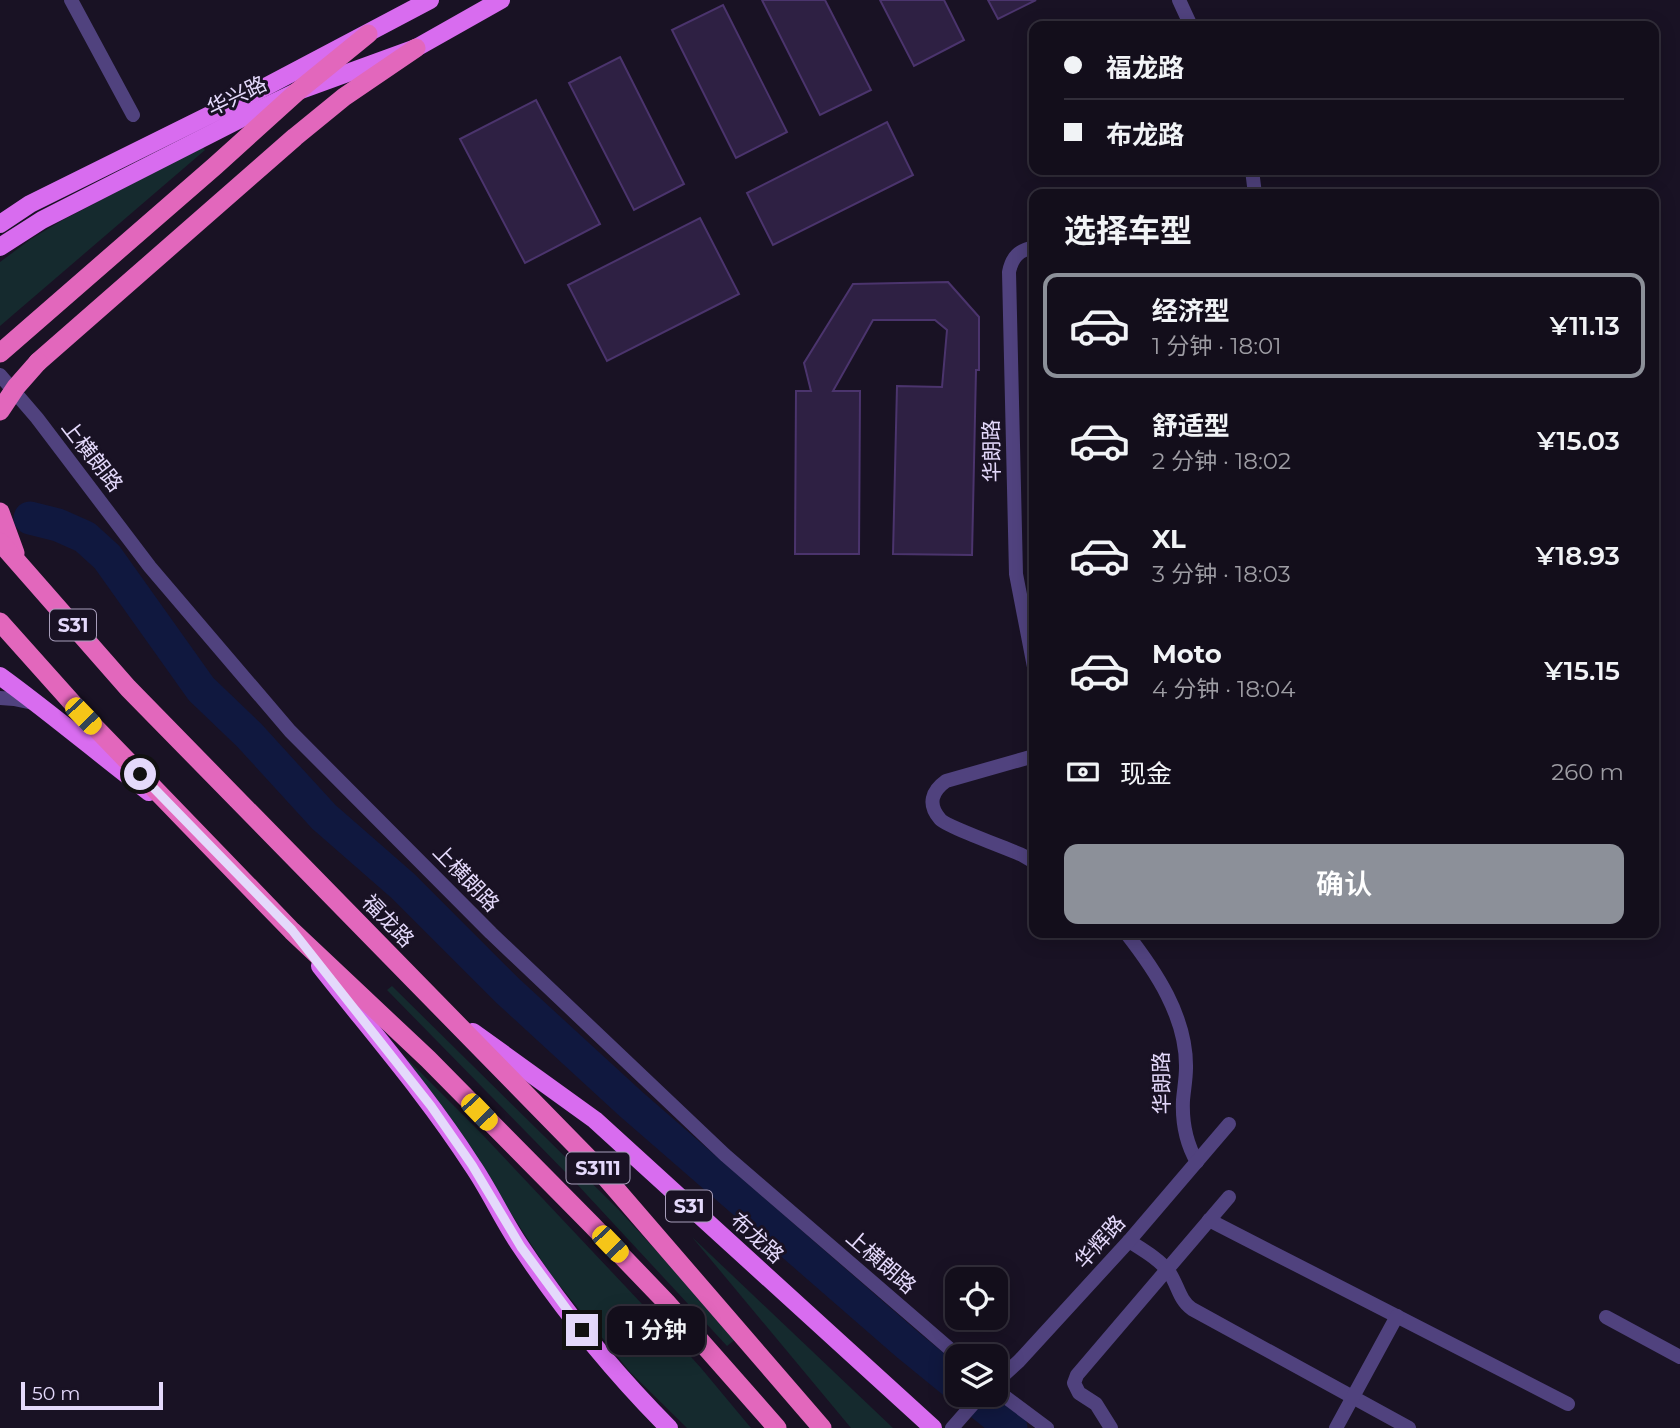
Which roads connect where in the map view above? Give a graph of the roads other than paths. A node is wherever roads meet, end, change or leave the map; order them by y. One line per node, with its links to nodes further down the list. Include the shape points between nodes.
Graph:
1 (71, 0): 9 (street)
2 (430, 0): 6 (main road, 华兴路)
3 (501, 0): 7 (main road, 华兴路)
4 (1180, 0): 5 (street)
5 (1189, 21)
6 (368, 34): 8 (highway); 10 (main road, 华兴路)
7 (416, 48): 8 (main road, 华兴路); 15 (highway, bridge, via 295,136 38,362)
8 (298, 91): 11 (main road, 华兴路, via 42,220); 13 (highway)
9 (133, 115)
10 (0, 223)
11 (0, 247)
12 (1029, 249): 20 (street, 华朗路, via 1014,257 1009,279 1016,575)
13 (0, 353)
14 (0, 375): 38 (street, 上横朗路, via 150,567 290,731 491,933 725,1154)
15 (0, 411)
16 (0, 512): 18 (highway)
17 (0, 542): 18 (highway, 福龙路 / S31)
18 (17, 561): 29 (highway, 福龙路 / S31, via 128,688)
19 (0, 622): 25 (highway, S31)
20 (1029, 641)
21 (0, 676): 23 (main road)
22 (0, 698): 23 (street)
23 (42, 707): 25 (main road)
24 (1029, 757): 26 (street, via 946,781 932,799 941,821)
25 (178, 813): 27 (highway, S31)
26 (1029, 859)
27 (292, 930): 46 (main road, S31, via 431,1106 521,1247 582,1330); 47 (highway, S3111, via 428,1059 656,1292)
28 (1130, 938): 31 (street, 华朗路, via 1171,1003 1181,1033 1186,1066 1183,1119)
29 (445, 1011): 45 (main road, 布龙路 / S31, via 595,1120); 48 (highway, 福龙路 / S3111, via 595,1166)
30 (1229, 1124): 31 (street, 华辉路)
31 (1197, 1162): 34 (street, 华辉路)
32 (1228, 1197): 33 (street)
33 (1209, 1220): 35 (street); 36 (street)
34 (1129, 1241): 35 (street); 40 (street, 华辉路)
35 (1167, 1269): 41 (street, via 1186,1305); 51 (street, via 1074,1383 1079,1393 1096,1404)
36 (1397, 1316): 41 (street); 43 (street)
37 (1606, 1317): 39 (street)
38 (945, 1345)
39 (1680, 1357)
40 (1008, 1371)
41 (1353, 1397): 52 (street); 53 (street)
42 (1008, 1399): 50 (street)
43 (1568, 1405)
44 (970, 1407): 49 (street)
45 (927, 1423)
46 (669, 1428)
47 (777, 1428)
48 (822, 1428)
49 (952, 1428)
50 (1047, 1428)
51 (1111, 1428)
52 (1336, 1428)
53 (1409, 1428)

